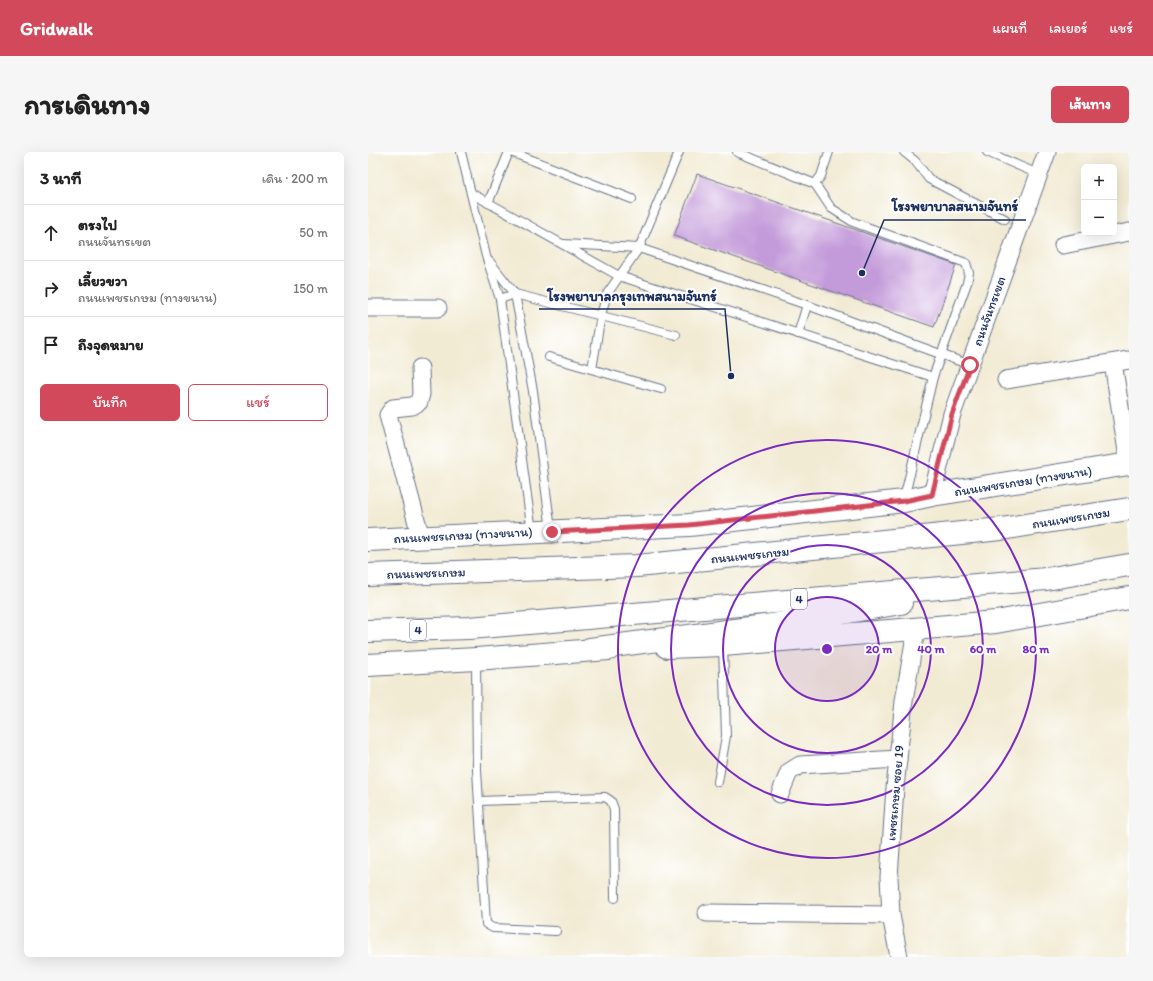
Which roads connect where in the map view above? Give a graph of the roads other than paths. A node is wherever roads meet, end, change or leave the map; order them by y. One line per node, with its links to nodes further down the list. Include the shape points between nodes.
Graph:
1 (461, 152): 11 (lane)
2 (510, 152): 12 (lane); 13 (lane)
3 (679, 152): 18 (lane)
4 (737, 152): 10 (lane)
5 (829, 152): 10 (lane, via 821,176)
6 (904, 152): 14 (lane, via 915,161 929,180)
7 (987, 152): 9 (lane)
8 (1047, 152): 9 (street, ถนนจันทรเขต)
9 (1038, 174): 32 (street, ถนนจันทรเขต)
10 (815, 184): 29 (lane, via 831,208 853,222 966,263 970,273 968,283)
11 (471, 193): 13 (lane); 19 (lane)
12 (632, 199)
13 (488, 203): 16 (lane)
14 (1005, 219)
15 (1129, 232): 17 (street)
16 (561, 244): 18 (lane); 20 (lane)
17 (1063, 245)
18 (639, 248): 20 (lane); 23 (lane)
19 (486, 256): 21 (lane); 22 (lane)
20 (619, 276): 26 (lane, via 607,294); 27 (lane)
21 (516, 294): 22 (lane); 26 (lane); 42 (lane, via 533,391)
22 (500, 299): 42 (lane)
23 (807, 305): 27 (lane); 29 (lane)
24 (368, 308): 25 (street)
25 (438, 308)
26 (601, 315): 28 (lane); 34 (lane)
27 (798, 334): 35 (lane)
28 (676, 336)
29 (941, 354): 32 (lane); 35 (lane)
30 (549, 356): 34 (lane)
31 (1121, 362): 36 (street); 38 (street)
32 (970, 365): 39 (street, ถนนจันทรเขต, via 952,414)
33 (420, 368): 43 (street, via 421,394 418,402 412,406 393,408 388,415)
34 (592, 369): 37 (lane)
35 (932, 377): 40 (lane)
36 (1006, 380)
37 (661, 389)
38 (1129, 464): 39 (main road, ถนนเพชรเกษม (ทางขนาน))
39 (932, 495): 40 (main road, ถนนเพชรเกษม (ทางขนาน))
40 (904, 501): 42 (main road, ถนนเพชรเกษม (ทางขนาน), via 689,525)
41 (1129, 509): 46 (main road, ถนนเพชรเกษม, via 1001,529 638,566)
42 (542, 532): 43 (main road, ถนนเพชรเกษม (ทางขนาน))
43 (421, 538): 44 (main road, ถนนเพชรเกษม (ทางขนาน))
44 (368, 540)
45 (1129, 565): 47 (main road, 4)
46 (368, 575)
47 (1046, 579): 50 (main road, 4, via 469,628); 52 (main road, via 772,625)
48 (1129, 598): 49 (main road, via 996,622)
49 (916, 630): 51 (main road); 55 (street, เพชรเกษม ซอย 19, via 904,701)
50 (368, 632)
51 (723, 645): 52 (main road); 56 (lane, via 726,736)
52 (590, 649): 53 (main road)
53 (476, 659): 54 (main road); 58 (lane)
54 (368, 665)
55 (898, 759): 57 (street, via 800,765 789,772); 61 (street, เพชรเกษม ซอย 19, via 889,877)
56 (718, 782)
57 (780, 794)
58 (479, 801): 59 (lane, via 605,797 611,801 614,809); 62 (lane, via 486,924 493,928)
59 (615, 898)
60 (707, 913): 61 (street)
61 (891, 915): 63 (street, เพชรเกษม ซอย 19)
62 (556, 931)
63 (899, 957)

